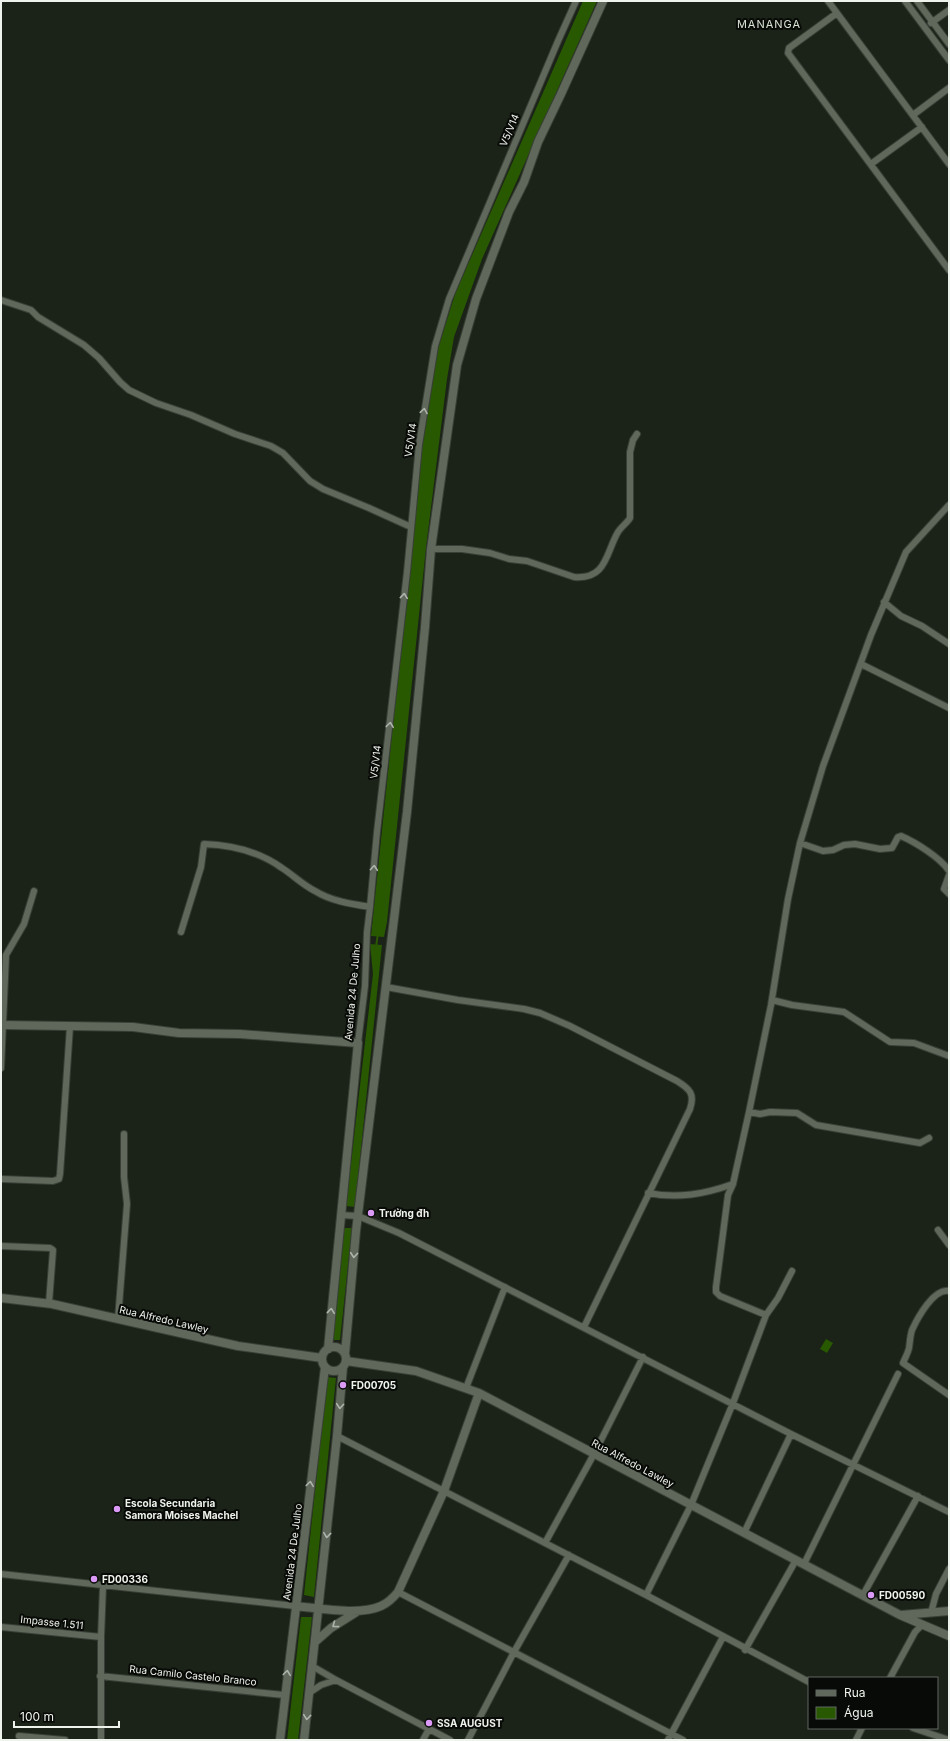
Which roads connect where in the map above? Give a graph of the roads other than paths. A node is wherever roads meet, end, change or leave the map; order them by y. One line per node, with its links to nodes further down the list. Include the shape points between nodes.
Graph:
1 (576, 1): 21 (street, V5/V14, one-way to 1, via 419,445 434,354 449,299)
2 (603, 1): 22 (street, via 538,142 474,305 457,365)
3 (828, 1): 7 (street)
4 (905, 1): 9 (street)
5 (917, 1): 8 (street)
6 (949, 10): 8 (street)
7 (837, 13): 13 (street); 15 (street, via 789,48 788,53)
8 (932, 22): 9 (street); 10 (street)
9 (924, 27): 11 (street)
10 (949, 44)
11 (949, 60)
12 (949, 88): 13 (street)
13 (913, 115): 14 (street)
14 (922, 127): 15 (street); 16 (street)
15 (871, 164): 17 (street)
16 (949, 164)
17 (949, 270)
18 (1, 300): 21 (street, via 31,310 84,346 129,390 156,403 271,446 283,453 310,481 323,489)
19 (637, 434): 22 (street, via 632,440 629,459 630,518 619,530 603,566 589,575 574,578 527,561 500,555)
20 (949, 505): 23 (street, via 906,552)
21 (411, 527): 32 (street, V5/V14, one-way to 21)
22 (431, 549): 34 (street, via 407,812)
23 (884, 602): 24 (street, via 901,616); 25 (street)
24 (949, 644)
25 (861, 664): 26 (street); 27 (street, via 823,766)
26 (949, 708)
27 (800, 843): 28 (street, via 823,851 855,844 880,849 892,848 900,836 934,856 946,865); 35 (street)
28 (949, 871)
29 (949, 875): 31 (street, via 944,889)
30 (34, 891): 36 (street, via 24,924 6,955)
31 (949, 894)
32 (370, 907): 33 (street, via 324,896 271,860 223,844 204,844 201,867); 38 (street, Avenida 24 De Julho)
33 (181, 932)
34 (386, 988): 46 (street, via 540,1013 687,1087 692,1093 693,1100 690,1109); 48 (street)
35 (772, 1000): 39 (street, via 844,1012 890,1042 914,1043); 41 (street)
36 (2, 1025): 37 (street); 40 (street)
37 (70, 1026): 38 (street, via 133,1027 180,1033 248,1034); 44 (street, via 59,1179)
38 (358, 1043): 47 (street, Avenida 24 De Julho)
39 (949, 1056)
40 (1, 1068)
41 (750, 1112): 43 (street, via 797,1114 816,1125 920,1143); 45 (street)
42 (124, 1134): 58 (street, via 127,1204)
43 (929, 1138)
44 (1, 1179)
45 (733, 1184): 46 (street, via 689,1195 661,1196); 57 (street, via 728,1195 716,1292)
46 (648, 1193): 59 (street)
47 (341, 1215): 48 (street); 60 (street, Avenida 24 De Julho, one-way to 47)
48 (358, 1216): 53 (street, via 399,1233); 63 (street, one-way to 63)
49 (938, 1230): 50 (street)
50 (949, 1245)
51 (1, 1246): 56 (street, via 53,1250)
52 (792, 1270): 57 (street)
53 (505, 1286): 59 (street); 66 (street)
54 (949, 1291): 68 (street, via 938,1293 924,1308 912,1331 903,1363)
55 (1, 1298): 56 (street, Rua Alfredo Lawley)
56 (49, 1304): 58 (street, Rua Alfredo Lawley)
57 (766, 1315): 69 (street)
58 (118, 1319): 62 (street, Rua Alfredo Lawley, via 238,1346)
59 (584, 1327): 61 (street)
60 (328, 1349): 62 (street); 63 (street, via 337,1348)
61 (643, 1357): 69 (street); 72 (street)
62 (322, 1358): 64 (street)
63 (345, 1361): 64 (street, via 334,1371); 66 (street, Rua Alfredo Lawley, via 416,1371); 71 (street, one-way to 71)
64 (325, 1367): 88 (street, Avenida 24 De Julho, one-way to 64)
65 (898, 1374): 73 (street)
66 (466, 1388): 67 (street, Rua Alfredo Lawley)
67 (479, 1393): 72 (street, Rua Alfredo Lawley); 74 (street)
68 (949, 1395)
69 (733, 1403): 70 (street); 76 (street)
70 (791, 1434): 73 (street); 78 (street)
71 (337, 1436): 74 (street); 89 (street, one-way to 89)
72 (594, 1454): 76 (street, Rua Alfredo Lawley); 79 (street)
73 (853, 1465): 75 (street); 81 (street)
74 (444, 1491): 79 (street); 85 (street)
75 (918, 1496): 77 (street); 87 (street)
76 (691, 1504): 78 (street, Rua Alfredo Lawley); 86 (street)
77 (949, 1512)
78 (744, 1533): 81 (street, Rua Alfredo Lawley)
79 (546, 1543): 80 (street)
80 (569, 1555): 86 (street); 101 (street)
81 (800, 1562): 87 (street, Rua Alfredo Lawley); 100 (street)
82 (949, 1569): 92 (street, via 936,1594)
83 (1, 1574): 84 (street)
84 (103, 1586): 88 (street); 97 (street)
85 (398, 1592): 90 (street, via 382,1606); 101 (street)
86 (646, 1595): 98 (street)
87 (863, 1595): 93 (street, Rua Alfredo Lawley)
88 (295, 1606): 89 (street); 108 (street, Avenida 24 De Julho, one-way to 88)
89 (319, 1608): 90 (street); 99 (street)
90 (358, 1611): 99 (street, one-way to 99, via 336,1624)
91 (949, 1611): 92 (street)
92 (932, 1613): 93 (street); 94 (street, via 922,1621)
93 (900, 1615): 94 (street, Rua Alfredo Lawley)
94 (922, 1625): 96 (street, Rua Alfredo Lawley); 104 (street, via 915,1632)
95 (1, 1627): 97 (street, Impasse 1.511)
96 (949, 1636)
97 (101, 1637): 103 (street)
98 (723, 1637): 100 (street); 112 (street)
99 (315, 1642): 102 (street)
100 (745, 1650): 106 (street)
101 (514, 1652): 112 (street); 121 (street)
102 (312, 1666): 105 (street); 107 (street)
103 (100, 1676): 108 (street, Rua Camilo Castelo Branco); 116 (street)
104 (891, 1677)
105 (336, 1680): 107 (street); 109 (street)
106 (808, 1682)
107 (309, 1693): 118 (street, one-way to 118)
108 (284, 1695): 117 (street, Avenida 24 De Julho)
109 (428, 1729): 119 (street); 120 (street)
110 (862, 1729): 124 (street)
111 (916, 1729): 125 (street)
112 (672, 1734): 122 (street); 123 (street)
113 (19, 1736): 114 (street)
114 (54, 1740): 115 (street)
115 (65, 1740)
116 (101, 1740)
117 (280, 1740)
118 (304, 1740)
119 (423, 1740)
120 (450, 1740)
121 (468, 1740)
122 (668, 1740)
123 (684, 1740)
124 (856, 1740)
125 (949, 1740)

